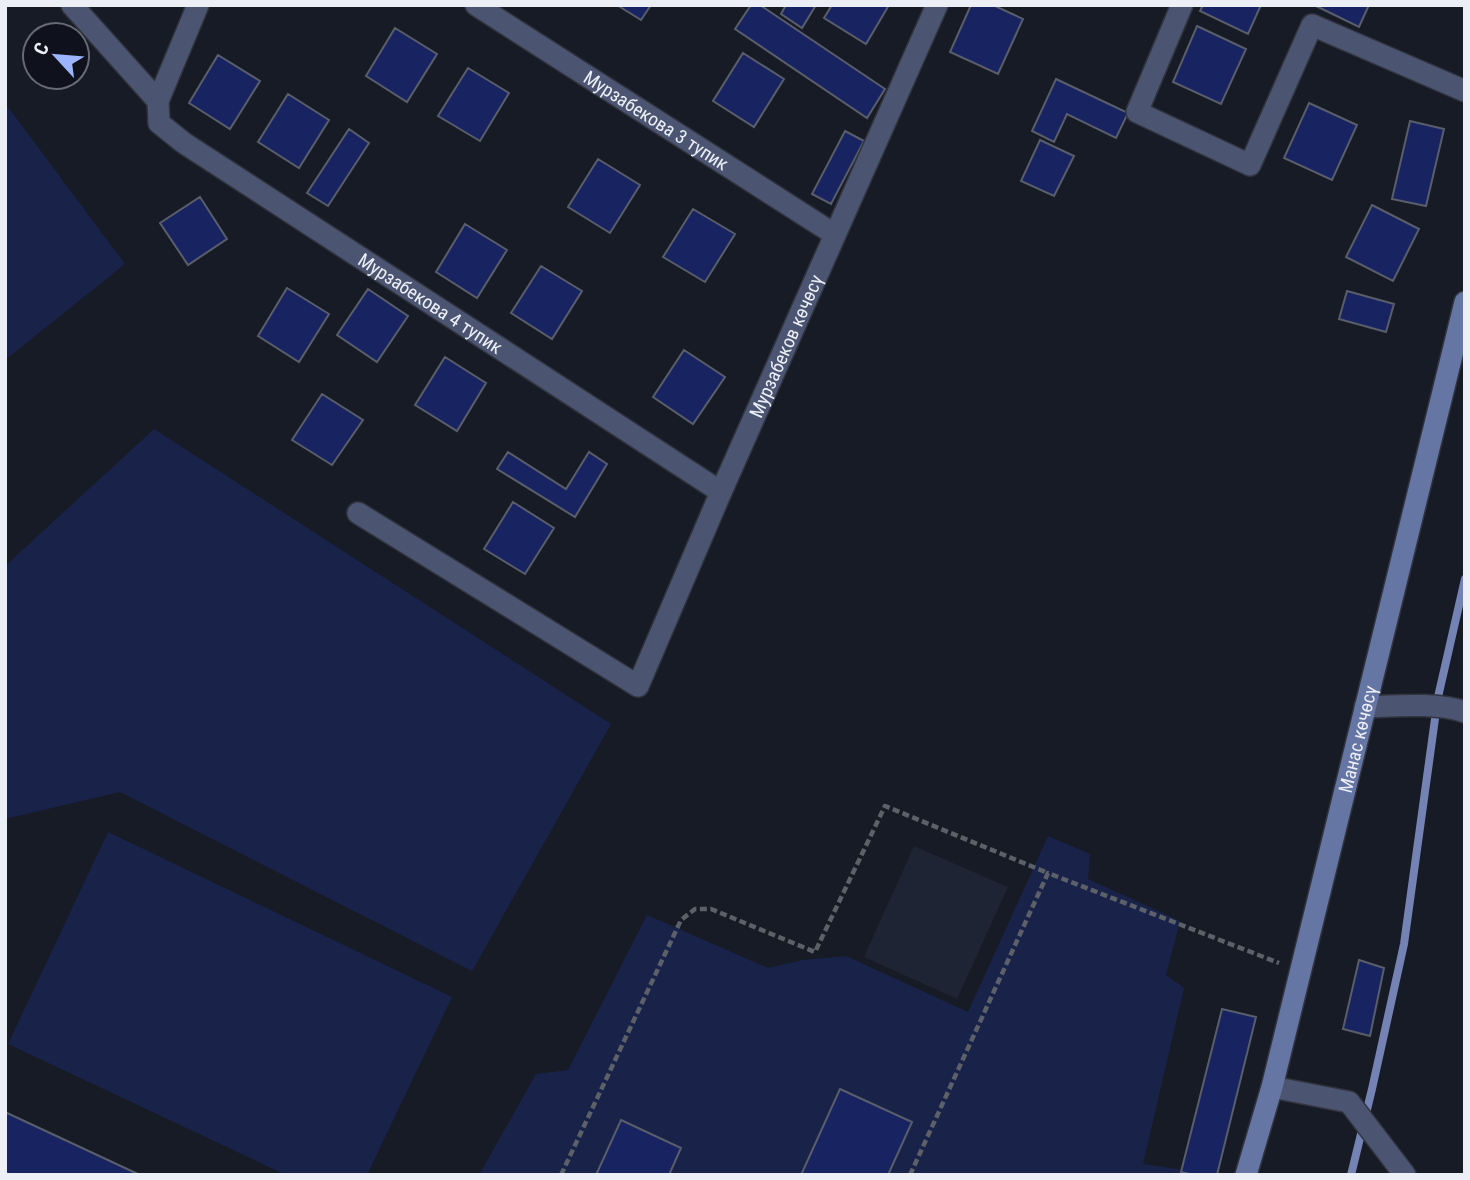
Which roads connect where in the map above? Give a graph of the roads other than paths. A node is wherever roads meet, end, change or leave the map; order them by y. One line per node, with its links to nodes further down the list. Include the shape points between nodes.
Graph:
1 (72, 5): 7 (street)
2 (198, 5): 7 (street)
3 (476, 5): 8 (street, Мурзабекова 3 тупик)
4 (937, 5): 8 (street, Мурзабеков көчөсү)
5 (1182, 5): 6 (street, via 1137,112 1250,165 1312,25)
6 (1465, 91)
7 (158, 101): 10 (street, Мурзабекова 4 тупик, via 159,123 184,143)
8 (834, 234): 10 (street, Мурзабеков көчөсү)
9 (1465, 302): 12 (main road, Манас көчөсү)
10 (721, 492): 11 (street, Мурзабеков көчөсү, via 638,686)
11 (358, 513)
12 (1365, 707): 13 (street); 14 (main road, Манас көчөсү)
13 (1462, 711)
14 (1272, 1087): 15 (main road, Манас көчөсү); 16 (street, via 1349,1102)
15 (1246, 1175)
16 (1405, 1175)

